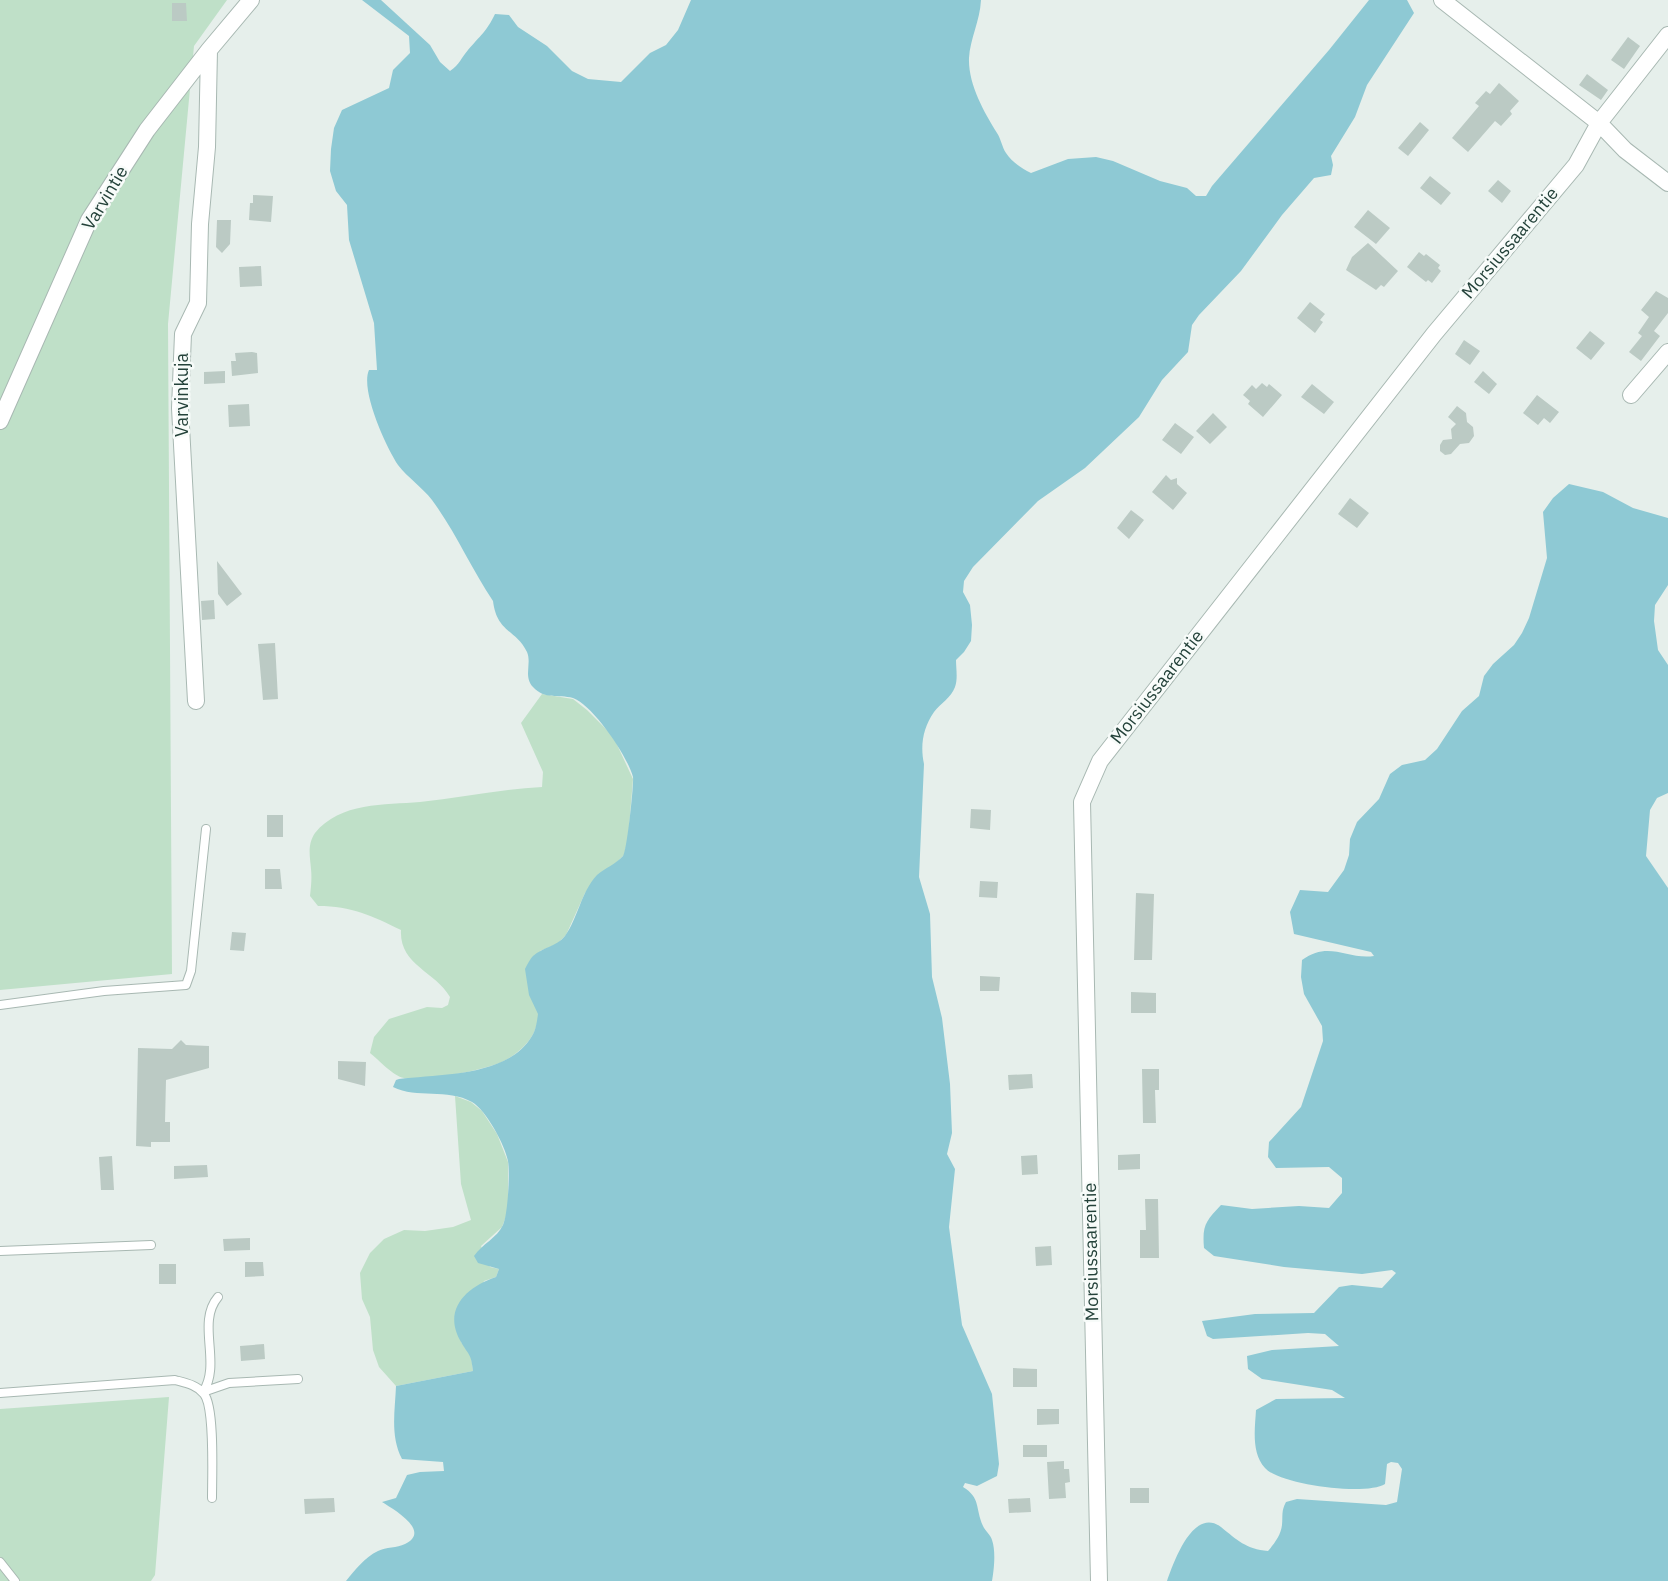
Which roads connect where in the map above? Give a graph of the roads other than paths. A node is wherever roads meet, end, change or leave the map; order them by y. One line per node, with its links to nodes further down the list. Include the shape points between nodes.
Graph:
1 (251, 0): 4 (street, Varvintie)
2 (1442, 0): 5 (street)
3 (1668, 35): 5 (street, Morsiussaarentie)
4 (208, 50): 9 (street, Varvintie, via 147,130 89,220); 10 (street, Varvinkuja, via 198,303 183,334 180,408)
5 (1600, 123): 6 (street, via 1625,150); 22 (street, Morsiussaarentie, via 1576,165 1434,334 1108,751 1082,802)
6 (1668, 183)
7 (1668, 352): 8 (street)
8 (1631, 395)
9 (0, 421)
10 (196, 701)
11 (206, 830): 12 (lane, via 186,985)
12 (0, 1005)
13 (152, 1245): 14 (lane)
14 (0, 1251)
15 (218, 1297): 17 (lane, via 209,1322 212,1368)
16 (298, 1378): 17 (lane, via 229,1383)
17 (203, 1392): 18 (lane, via 175,1380); 19 (lane, via 211,1417)
18 (0, 1393)
19 (212, 1498)
20 (0, 1562): 21 (lane)
21 (15, 1581)
22 (1099, 1581)

